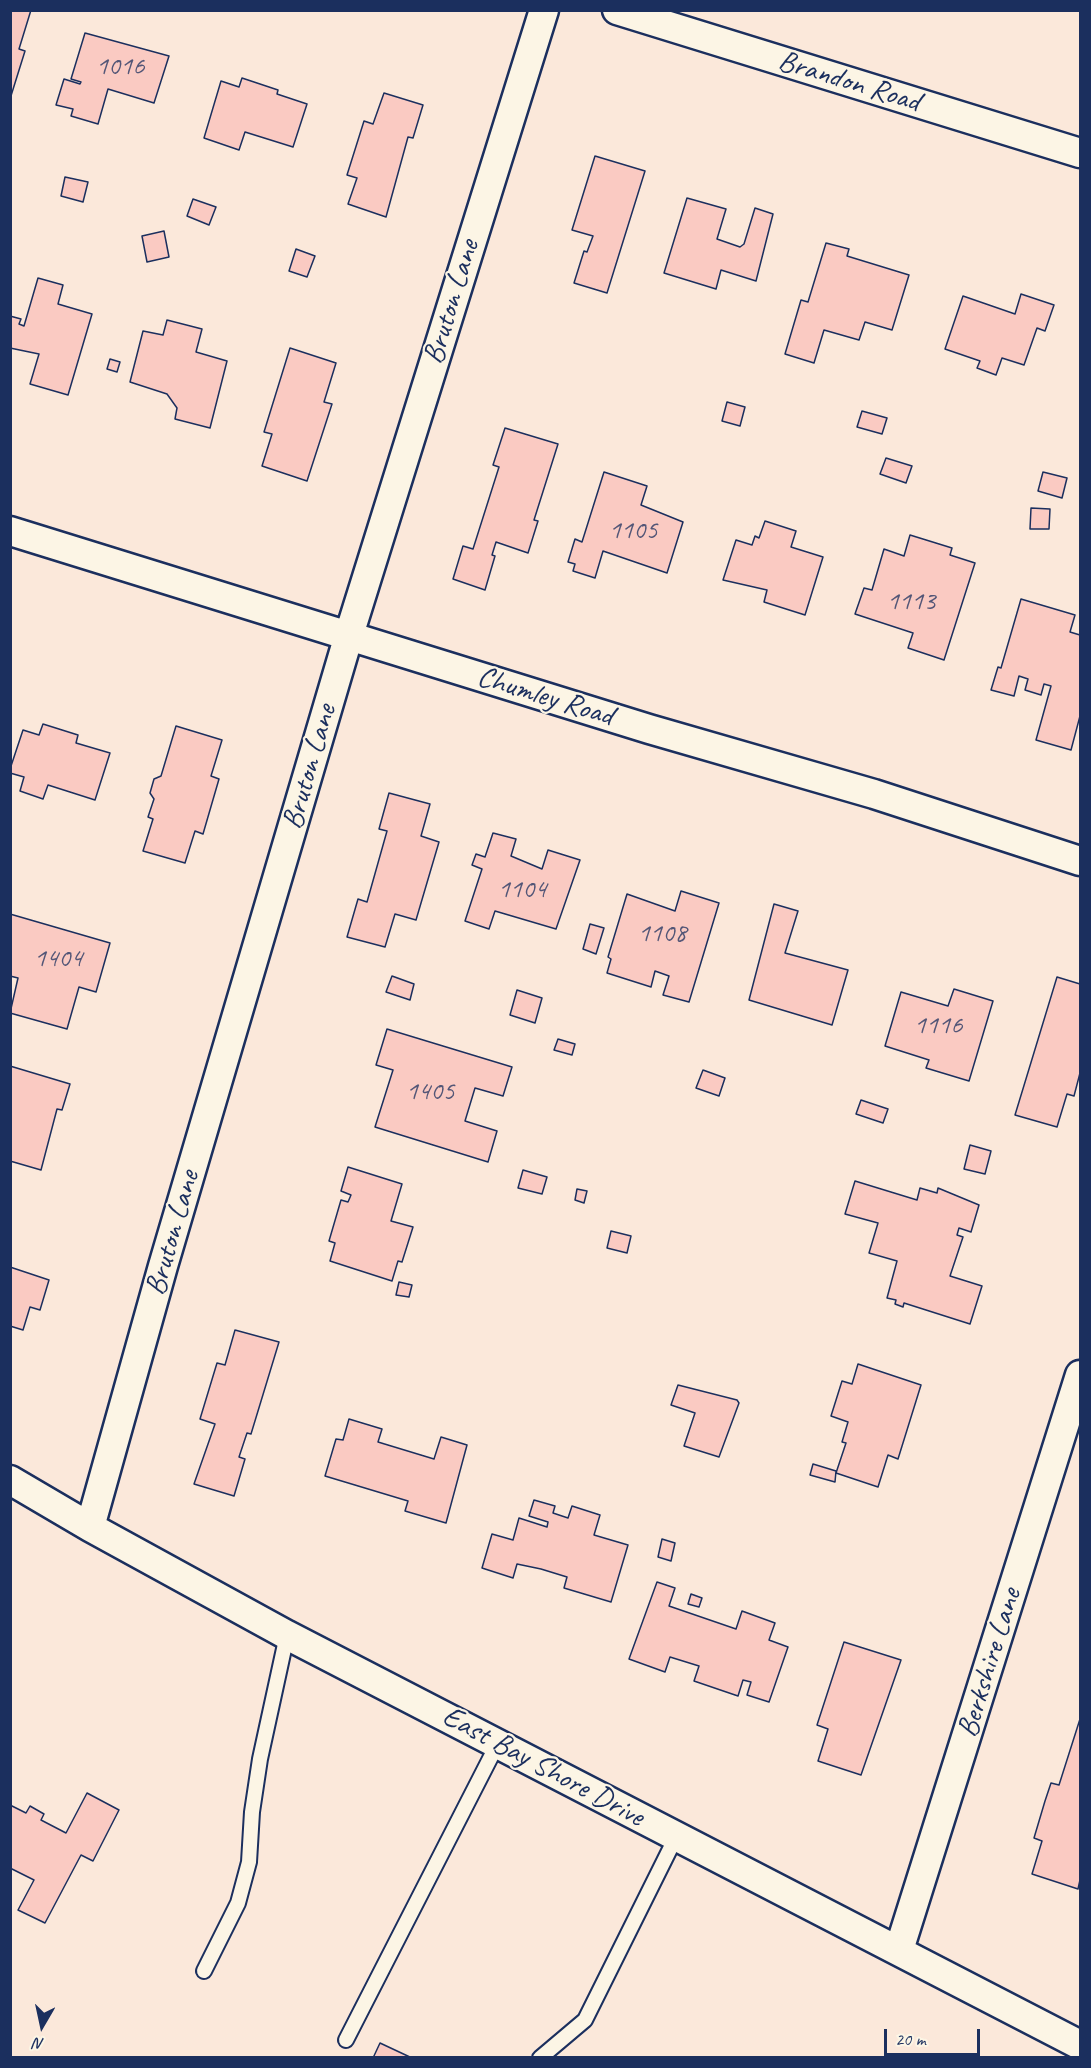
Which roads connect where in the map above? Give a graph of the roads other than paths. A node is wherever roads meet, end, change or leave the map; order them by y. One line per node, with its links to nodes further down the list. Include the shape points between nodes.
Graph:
1 (544, 10): 5 (street, Bruton Lane)
2 (617, 10): 3 (street, Brandon Road)
3 (1080, 153)
4 (10, 531): 5 (street, Chumley Road)
5 (349, 635): 6 (street, Chumley Road, via 649,729 874,794); 9 (street, Bruton Lane)
6 (1080, 861)
7 (1080, 1375): 13 (street, Berkshire Lane)
8 (10, 1480): 9 (street, East Bay Shore Drive)
9 (90, 1527): 10 (street, East Bay Shore Drive)
10 (287, 1635): 11 (street, East Bay Shore Drive); 14 (lane, via 260,1759 249,1862 238,1903)
11 (498, 1743): 12 (street, East Bay Shore Drive); 15 (lane)
12 (676, 1837): 13 (street, East Bay Shore Drive); 17 (lane, via 585,2020)
13 (899, 1950): 16 (street, East Bay Shore Drive)
14 (204, 1971)
15 (346, 2040)
16 (1080, 2045)
17 (540, 2058)

